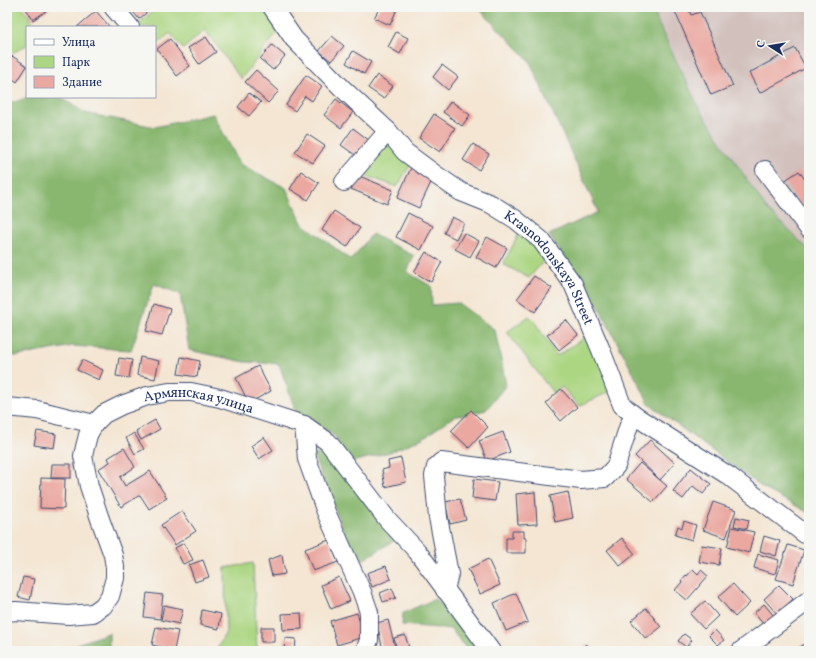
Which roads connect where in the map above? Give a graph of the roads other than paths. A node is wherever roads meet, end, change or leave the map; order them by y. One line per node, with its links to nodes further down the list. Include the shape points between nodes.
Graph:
1 (113, 7): 3 (street)
2 (272, 7): 4 (street, Krasnodonskaya Street, via 294,39)
3 (129, 26)
4 (388, 131): 6 (street); 9 (street, Krasnodonskaya Street, via 405,152 436,175 461,192 491,204 541,240 573,284 622,405)
5 (765, 170): 7 (street)
6 (344, 182)
7 (809, 229)
8 (7, 407): 10 (street, via 38,410)
9 (635, 416): 12 (street, Krasnodonskaya Street, via 730,476); 13 (street, via 629,425 616,466 605,478 581,480 441,462 436,467 434,476 438,517 449,574)
10 (94, 424): 11 (street, Армянская улица, via 104,414 147,396 191,392 220,398); 15 (street, Армянская улица, via 88,435 83,456 89,486 113,555 115,578 110,596 103,606 93,613 68,615)
11 (304, 425): 13 (street, Армянская улица, via 328,442 387,519 417,551); 16 (street, via 307,458 326,512 369,612 369,640)
12 (809, 535)
13 (445, 590): 17 (street, Армянская улица)
14 (809, 600): 18 (street)
15 (7, 612)
16 (365, 651)
17 (491, 651)
18 (741, 651)

